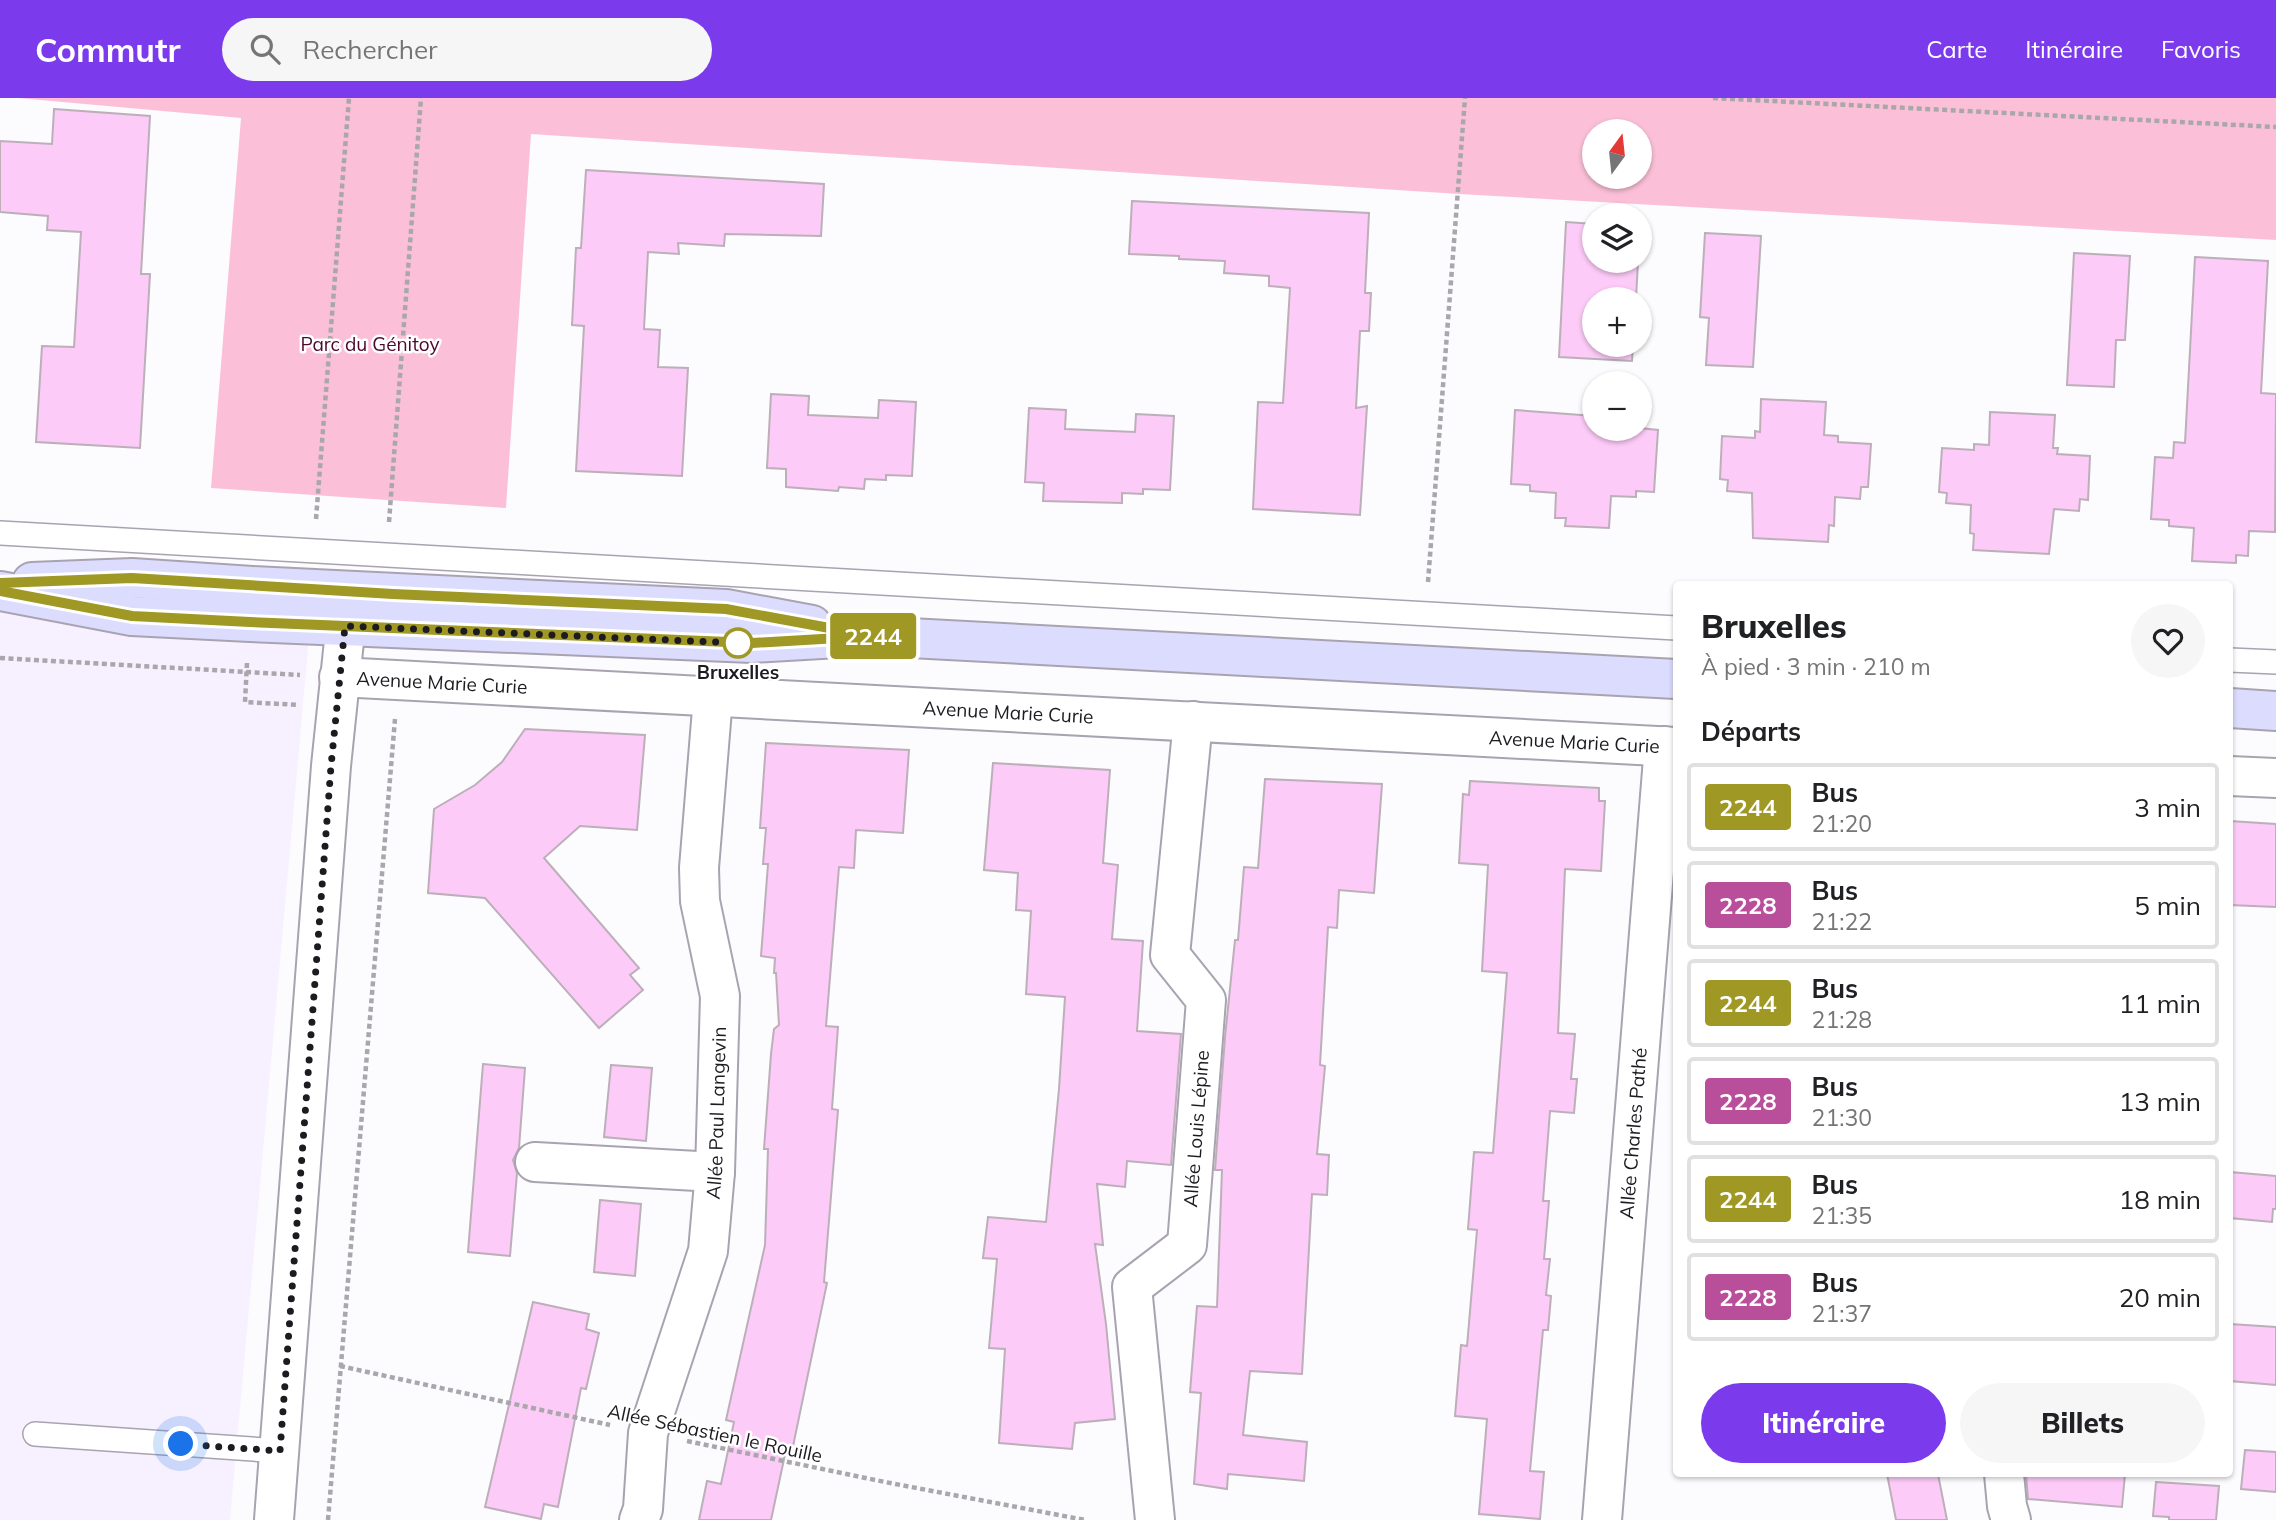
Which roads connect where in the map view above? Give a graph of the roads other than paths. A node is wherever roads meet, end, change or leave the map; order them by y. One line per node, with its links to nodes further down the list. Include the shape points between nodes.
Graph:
1 (0, 533): 2 (lane)
2 (352, 553): 5 (lane); 6 (lane)
3 (0, 583): 5 (main road, via 132,578)
4 (0, 592): 5 (main road, via 132,616)
5 (347, 609): 9 (street); 10 (main road, via 726,609 873,636)
6 (1673, 628)
7 (2233, 660): 8 (lane)
8 (2276, 662)
9 (340, 677): 11 (street, Avenue Marie Curie); 21 (street)
10 (1673, 679)
11 (713, 697): 14 (street, Avenue Marie Curie); 19 (street, Allée Paul Langevin, via 699,868 700,901 720,996)
12 (2233, 708): 13 (main road)
13 (2276, 711)
14 (1193, 721): 15 (street, Avenue Marie Curie); 25 (street, Allée Louis Lépine, via 1170,955 1206,1000 1187,1245 1132,1287)
15 (1670, 746): 26 (street, Allée Charles Pathé)
16 (2233, 776): 17 (street)
17 (2276, 778)
18 (535, 1162): 19 (street)
19 (715, 1172): 24 (street, Allée Paul Langevin, via 708,1251 649,1433)
20 (35, 1434): 21 (lane)
21 (280, 1451): 23 (street)
22 (2004, 1477): 27 (street)
23 (274, 1520)
24 (639, 1520)
25 (1155, 1520)
26 (1602, 1520)
27 (2011, 1520)

